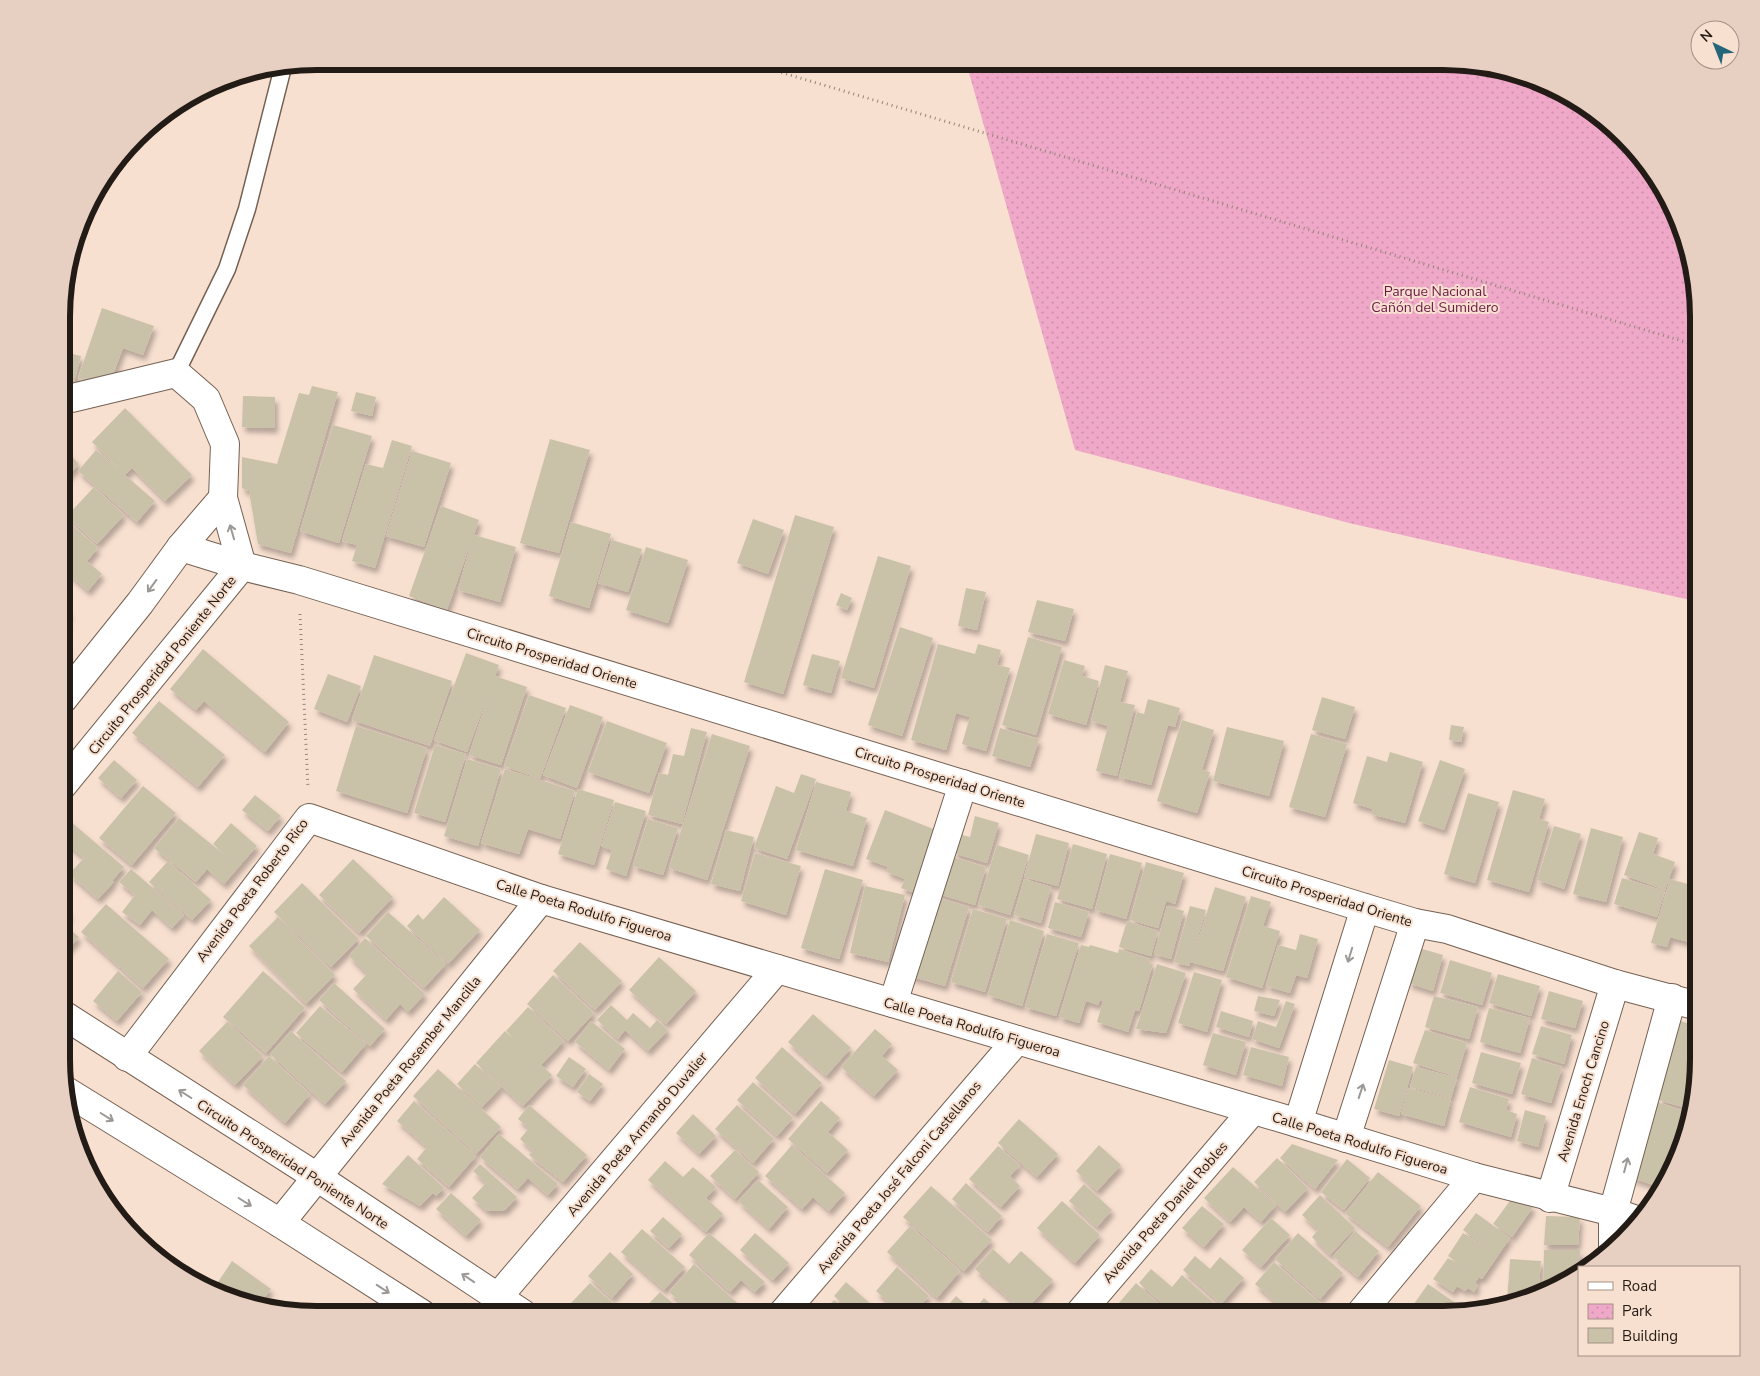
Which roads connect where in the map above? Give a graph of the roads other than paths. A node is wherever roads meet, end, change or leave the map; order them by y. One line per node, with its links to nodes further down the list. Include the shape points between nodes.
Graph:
1 (282, 73): 2 (lane, via 247,209 227,269)
2 (176, 373): 3 (street); 4 (street, via 206,399 225,444)
3 (70, 398)
4 (223, 498): 5 (street); 6 (street, one-way to 4)
5 (181, 547): 6 (street, Circuito Prosperidad Oriente); 7 (street, one-way to 7)
6 (242, 566): 8 (street, Circuito Prosperidad Poniente Norte); 9 (street, Circuito Prosperidad Oriente, via 299,580)
7 (70, 690)
8 (70, 776)
9 (963, 784): 12 (street, Circuito Prosperidad Oriente); 17 (street)
10 (309, 818): 11 (street, Calle Poeta Rodulfo Figueroa); 21 (street, Avenida Poeta Roberto Rico)
11 (541, 899): 14 (street, Calle Poeta Rodulfo Figueroa); 26 (street, Avenida Poeta Rosember Mancilla)
12 (1365, 908): 13 (street, Circuito Prosperidad Oriente); 24 (street, one-way to 24)
13 (1415, 922): 15 (street, Circuito Prosperidad Oriente, via 1447,929); 25 (street, one-way to 13)
14 (777, 969): 17 (street, Calle Poeta Rodulfo Figueroa); 33 (street, Avenida Poeta Armando Duvalier)
15 (1615, 984): 16 (street, Circuito Prosperidad Oriente); 28 (street, Avenida Enoch Cancino)
16 (1672, 998): 18 (street, Circuito Prosperidad Oriente); 29 (street, one-way to 16)
17 (893, 1003): 20 (street, Calle Poeta Rodulfo Figueroa)
18 (1690, 1004)
19 (70, 1019): 21 (street, Circuito Prosperidad Poniente Norte)
20 (1017, 1040): 23 (street, Calle Poeta Rodulfo Figueroa); 36 (street, Avenida Poeta José Falconi Castellanos)
21 (127, 1057): 26 (street, Circuito Prosperidad Poniente Norte, one-way to 21)
22 (73, 1095): 31 (street, one-way to 31)
23 (1253, 1110): 24 (street, Calle Poeta Rodulfo Figueroa); 37 (street, Avenida Poeta Daniel Robles)
24 (1298, 1123): 25 (street, Calle Poeta Rodulfo Figueroa)
25 (1346, 1138): 27 (street, Calle Poeta Rodulfo Figueroa)
26 (316, 1177): 31 (street, Avenida Poeta Rosember Mancilla); 33 (street, Circuito Prosperidad Poniente Norte, one-way to 26)
27 (1474, 1177): 28 (street, Calle Poeta Rodulfo Figueroa); 38 (street)
28 (1550, 1198): 29 (street, Calle Poeta Rodulfo Figueroa)
29 (1613, 1212): 30 (street, Calle Poeta Rodulfo Figueroa); 32 (street)
30 (1632, 1218)
31 (280, 1223): 34 (street, one-way to 34)
32 (1613, 1239)
33 (497, 1298): 35 (street, Circuito Prosperidad Poniente Norte)
34 (410, 1306)
35 (510, 1306)
36 (789, 1306)
37 (1086, 1306)
38 (1366, 1306)

